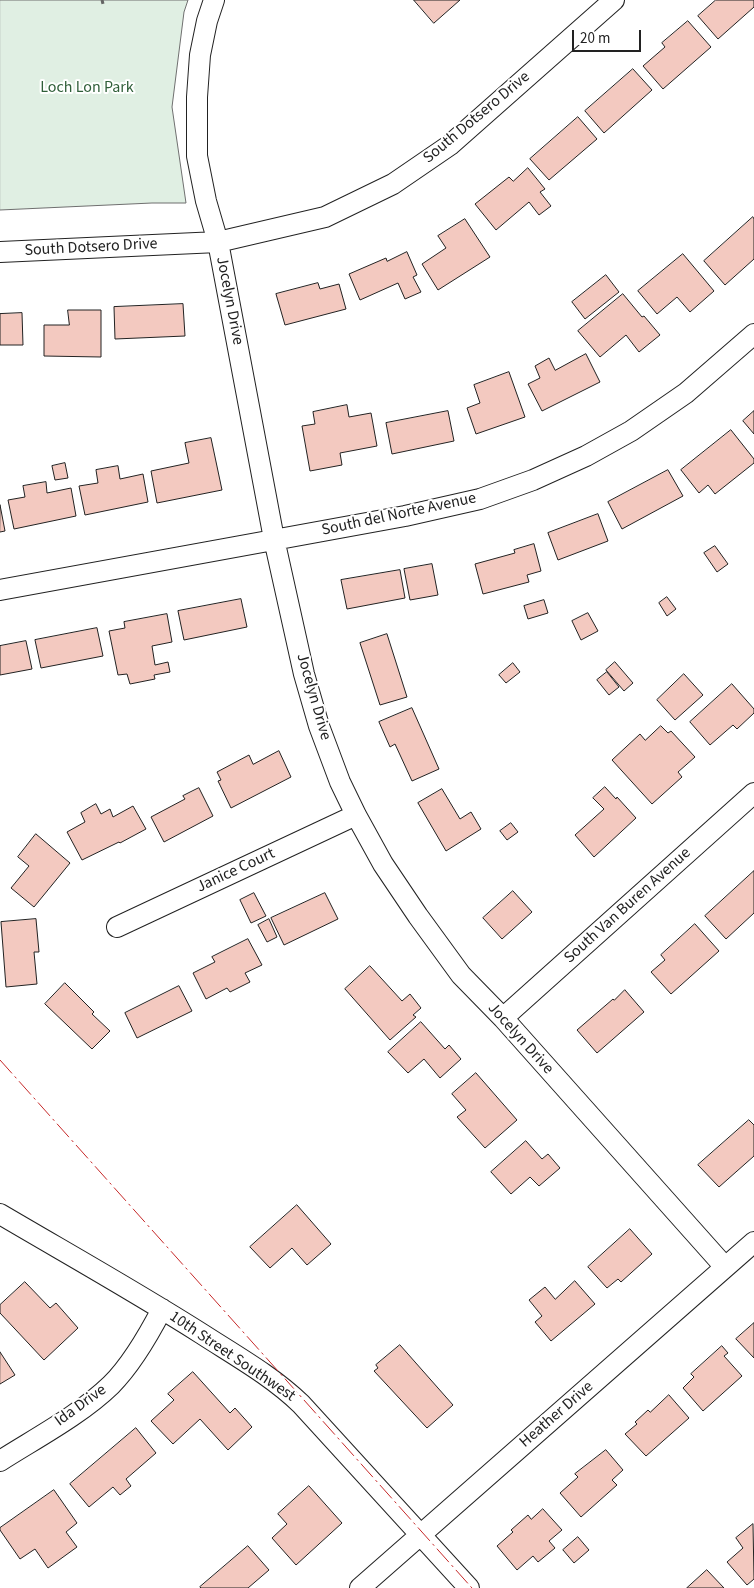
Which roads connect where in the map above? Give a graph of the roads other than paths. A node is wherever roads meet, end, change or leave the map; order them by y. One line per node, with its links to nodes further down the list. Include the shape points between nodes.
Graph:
1 (214, 0): 3 (street, Jocelyn Drive, via 200,55 197,156)
2 (614, 0): 3 (street, South Dotsero Drive, via 450,145 393,184 325,217)
3 (218, 242): 4 (street, South Dotsero Drive); 6 (street, Jocelyn Drive)
4 (0, 252)
5 (754, 334): 6 (street, South del Norte Avenue, via 686,393 630,431 533,480 480,499)
6 (274, 539): 7 (street, South del Norte Avenue); 9 (street, Jocelyn Drive, via 319,726)
7 (0, 590)
8 (754, 793): 11 (street, South Van Buren Avenue)
9 (356, 815): 10 (street, Janice Court); 11 (street, Jocelyn Drive, via 382,864 418,916 461,975)
10 (117, 927)
11 (503, 1018): 14 (street, Jocelyn Drive)
12 (0, 1214): 15 (street, 10th Street Southwest)
13 (754, 1242): 14 (street, Heather Drive)
14 (725, 1267): 17 (street, Heather Drive)
15 (162, 1309): 16 (street, Ida Drive, via 150,1332 112,1384 82,1409); 17 (street, 10th Street Southwest, via 287,1390)
16 (0, 1461)
17 (421, 1534): 18 (street, Heather Drive); 19 (street, 10th Street Southwest)
18 (360, 1588)
19 (469, 1588)

